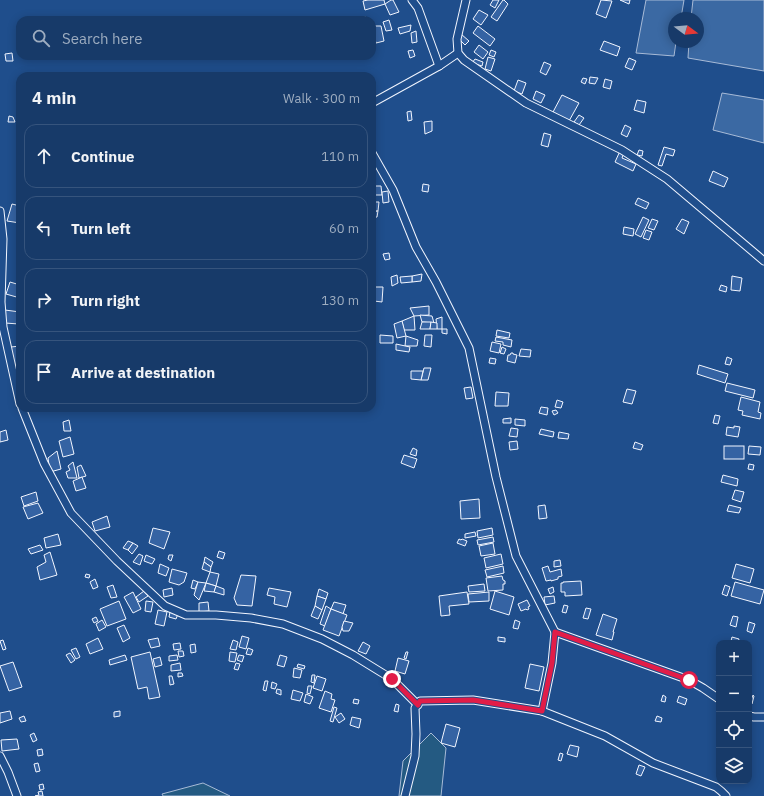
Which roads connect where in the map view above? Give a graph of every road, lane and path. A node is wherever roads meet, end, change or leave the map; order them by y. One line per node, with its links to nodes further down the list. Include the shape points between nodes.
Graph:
1 (412, 0): 4 (street, via 418,8)
2 (466, 0): 3 (street, via 457,39)
3 (458, 52): 4 (street); 8 (street, via 464,60 526,103 622,150 667,179)
4 (439, 66): 5 (street)
5 (376, 101)
6 (376, 160): 12 (street, via 393,190 416,247 469,348 496,477 516,556)
7 (0, 211): 9 (street, via 3,239)
8 (764, 260)
9 (1, 327): 10 (street)
10 (16, 388)
11 (24, 412): 14 (street, via 44,463 71,513 165,606 186,615 216,614 283,624 322,639 392,679)
12 (555, 632): 13 (street, via 682,677); 15 (street, via 552,663)
13 (716, 697)
14 (418, 705): 15 (street, via 420,701 473,700); 21 (street, via 415,708 415,756)
15 (542, 711): 19 (street, via 605,736 653,763 716,787)
16 (752, 717): 17 (street)
17 (764, 717)
18 (0, 756): 20 (street)
19 (722, 794)
20 (17, 796)
21 (405, 796)

